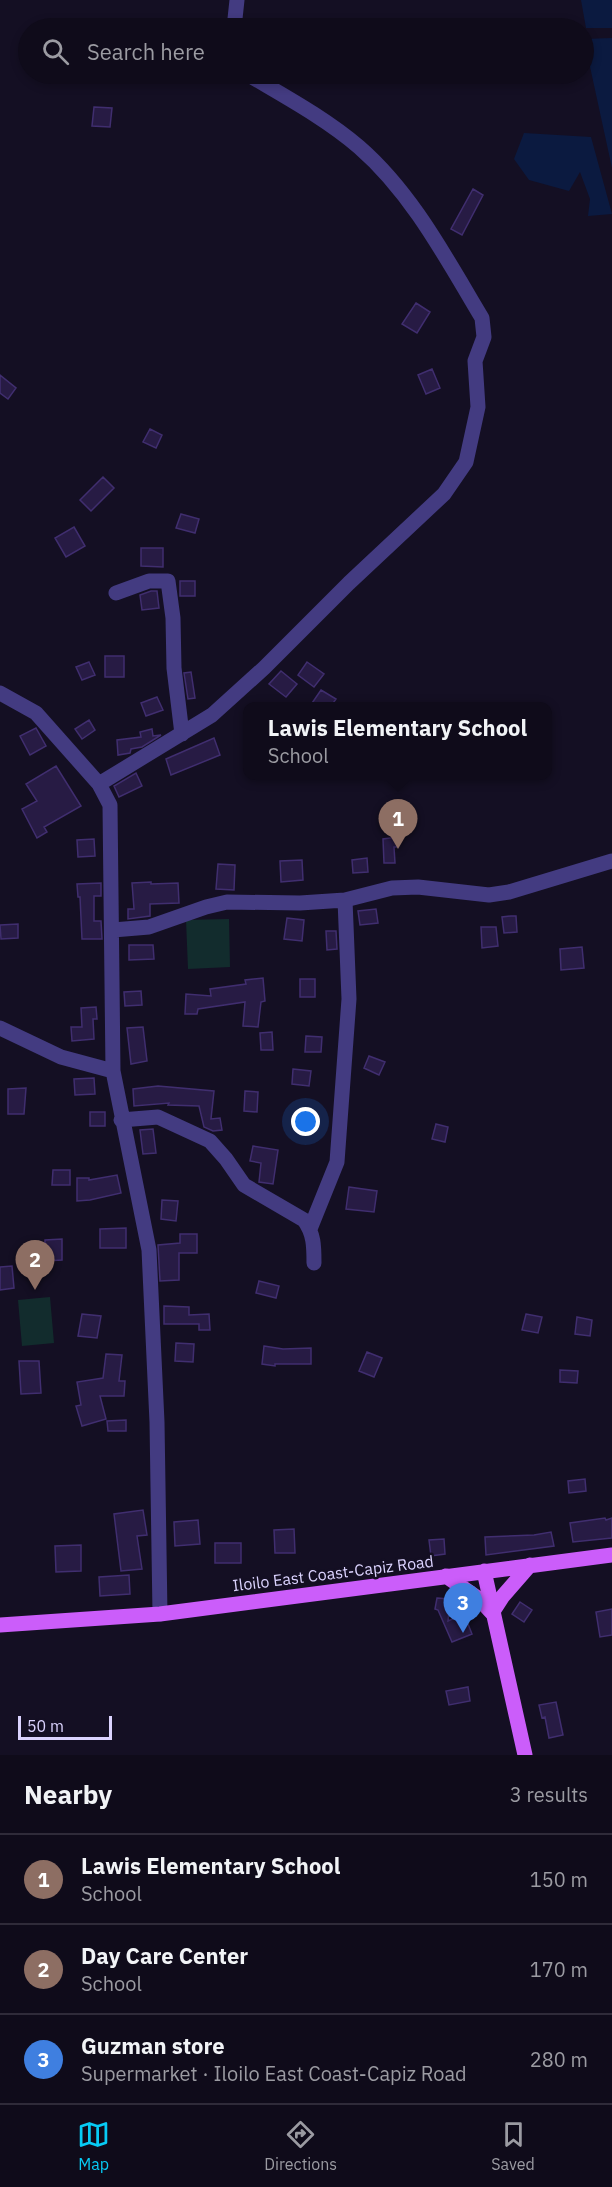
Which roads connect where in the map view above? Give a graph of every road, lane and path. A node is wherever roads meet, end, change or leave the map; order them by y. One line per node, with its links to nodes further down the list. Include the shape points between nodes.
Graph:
1 (237, 0): 2 (street)
2 (235, 18)
3 (263, 84): 6 (street, via 358,146 407,198 482,318 484,336 475,361 478,407 466,462 444,494 264,668 212,715)
4 (116, 593): 6 (street, via 148,581 168,581)
5 (0, 693): 7 (street, via 36,713)
6 (182, 734): 7 (street)
7 (99, 784): 10 (street, via 110,805)
8 (612, 861): 9 (street, via 489,895 418,887 392,888)
9 (345, 900): 10 (street, via 227,902 149,927); 14 (street, via 349,999 337,1162)
10 (113, 930): 12 (street)
11 (0, 1028): 12 (street, via 61,1057)
12 (113, 1071): 13 (street)
13 (121, 1120): 14 (street, via 158,1117 210,1141 244,1185 304,1220); 21 (street, via 149,1250)
14 (310, 1229): 15 (street)
15 (314, 1263)
16 (612, 1555): 17 (main road, Iloilo East Coast-Capiz Road)
17 (530, 1565): 18 (main road, Iloilo East Coast-Capiz Road); 20 (main road)
18 (484, 1571): 19 (main road, Iloilo East Coast-Capiz Road); 20 (main road)
19 (446, 1576): 20 (main road); 21 (main road, Iloilo East Coast-Capiz Road)
20 (492, 1612): 23 (main road)
21 (160, 1614): 22 (main road, Iloilo East Coast-Capiz Road)
22 (0, 1625)
23 (525, 1755)

